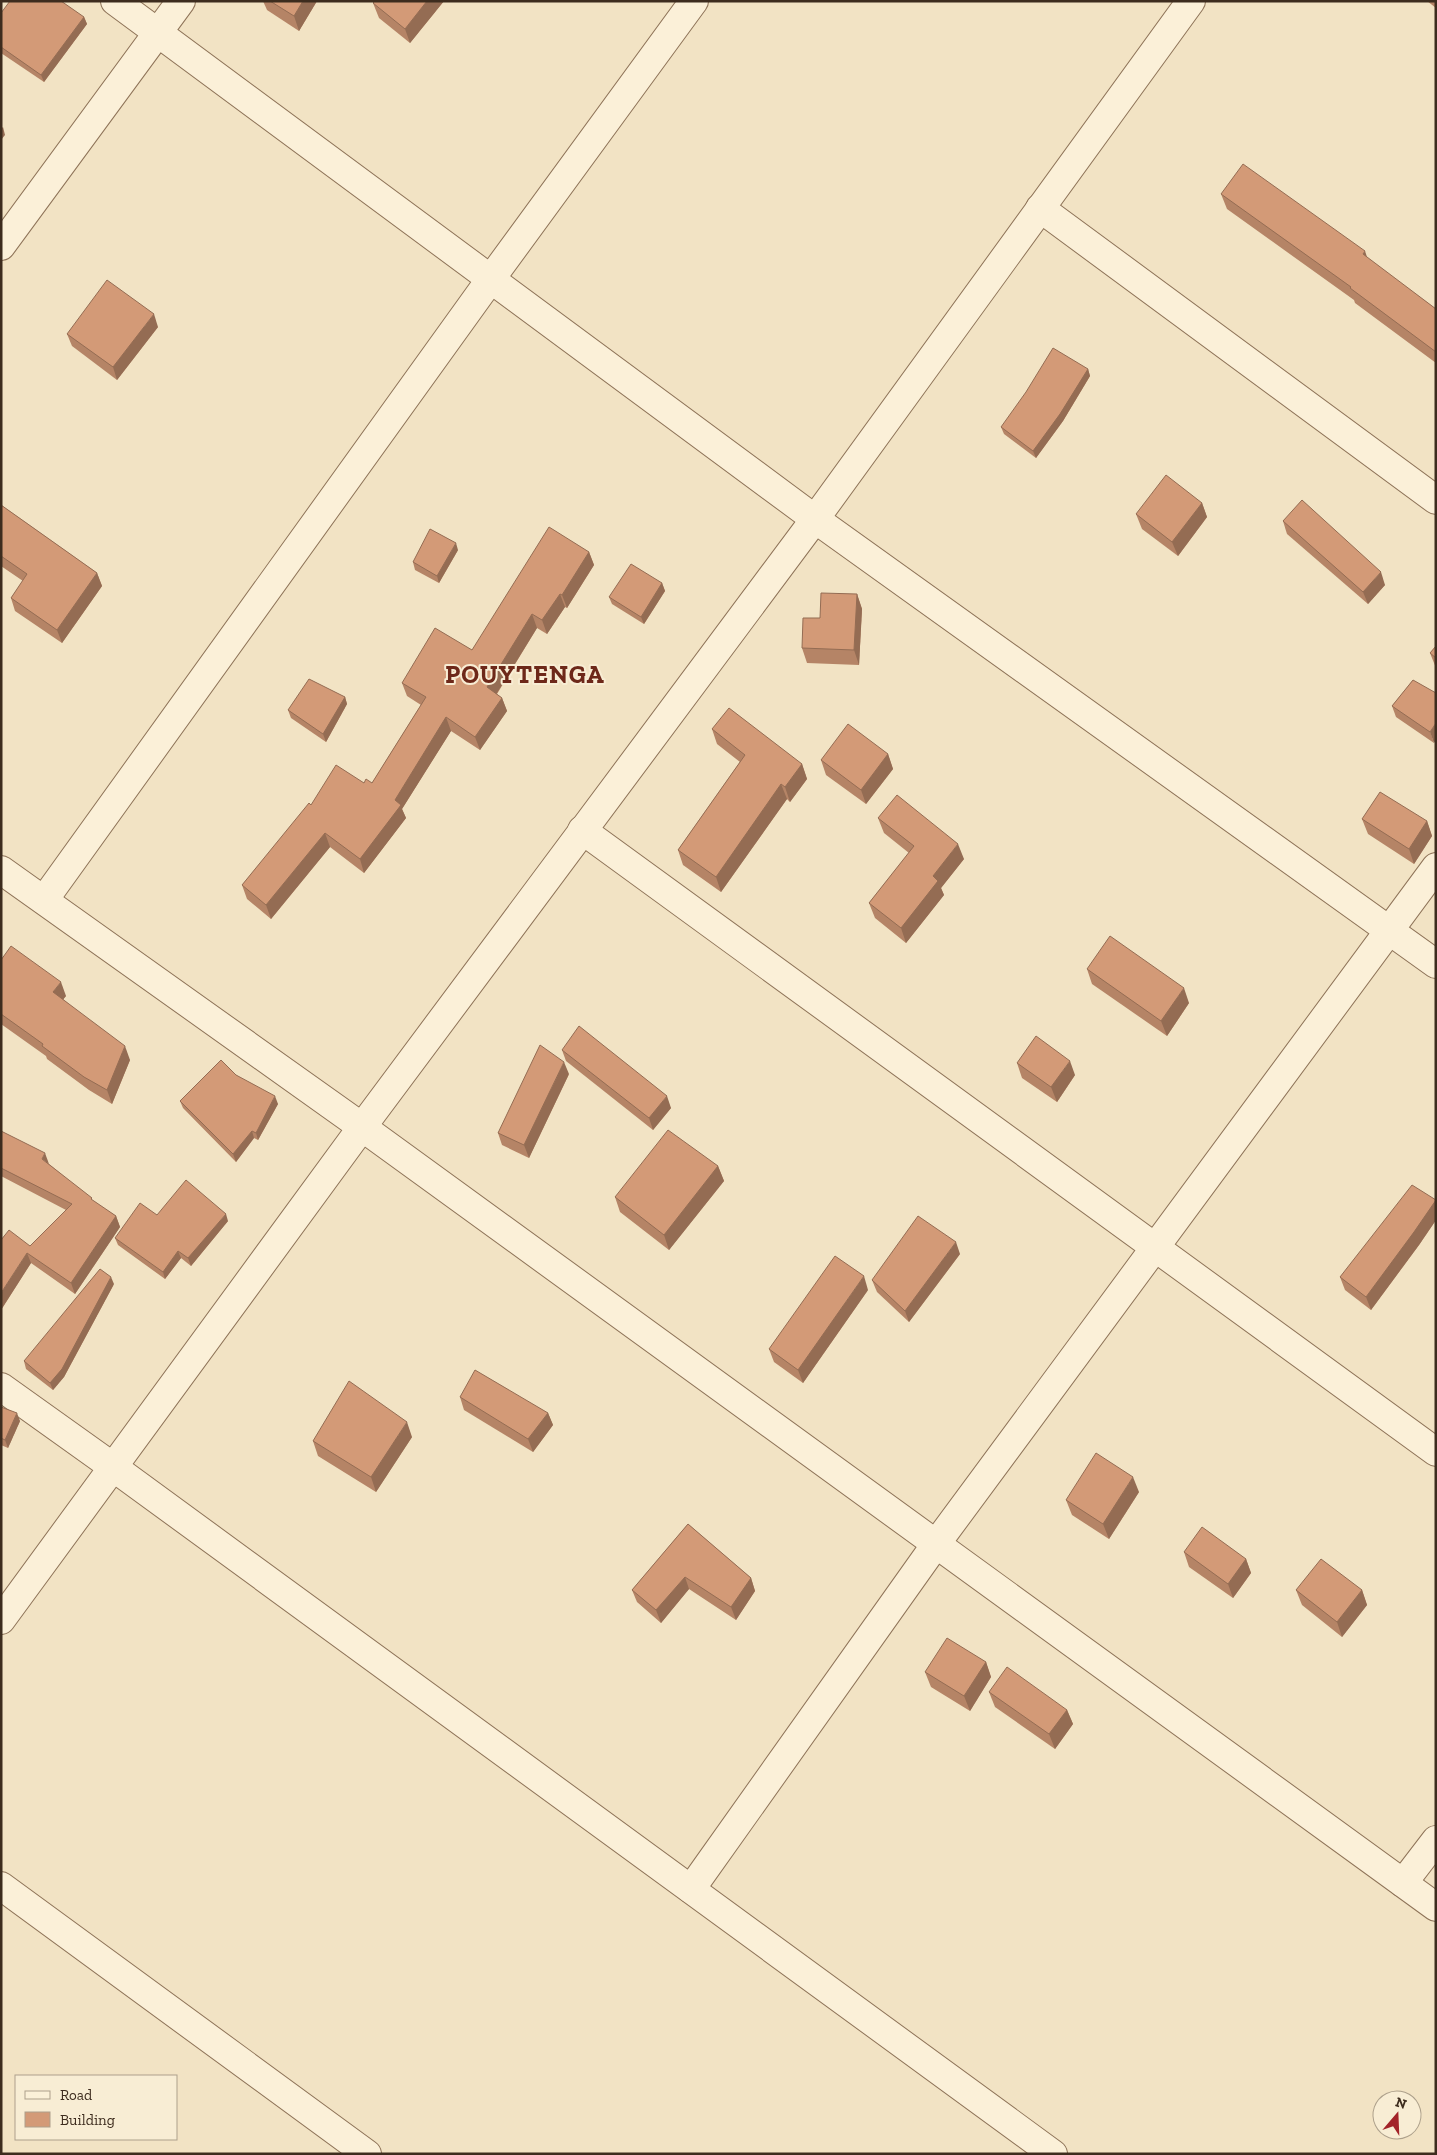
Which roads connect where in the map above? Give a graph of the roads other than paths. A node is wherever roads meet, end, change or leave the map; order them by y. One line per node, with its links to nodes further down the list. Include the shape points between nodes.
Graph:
1 (115, 1): 5 (street)
2 (181, 1): 5 (street)
3 (694, 1): 8 (street)
4 (1191, 1): 6 (street)
5 (158, 33): 7 (street); 8 (street)
6 (1040, 208): 9 (street); 10 (street)
7 (1, 246)
8 (490, 280): 10 (street); 14 (street)
9 (1436, 500)
10 (815, 519): 11 (street); 15 (street)
11 (582, 830): 17 (street); 18 (street)
12 (1436, 867): 15 (street)
13 (1, 870): 14 (street)
14 (44, 900): 17 (street)
15 (1389, 931): 16 (street); 18 (street)
16 (1436, 964)
17 (362, 1127): 21 (street); 22 (street)
18 (1155, 1248): 20 (street); 22 (street)
19 (1, 1387): 21 (street)
20 (1436, 1452)
21 (114, 1466): 23 (street); 27 (street)
22 (936, 1544): 25 (street); 27 (street)
23 (1, 1620)
24 (1436, 1840): 25 (street)
25 (1403, 1883): 28 (street)
26 (1, 1886): 29 (street)
27 (691, 1889): 30 (street)
28 (1436, 1907)
29 (367, 2154)
30 (1053, 2154)

